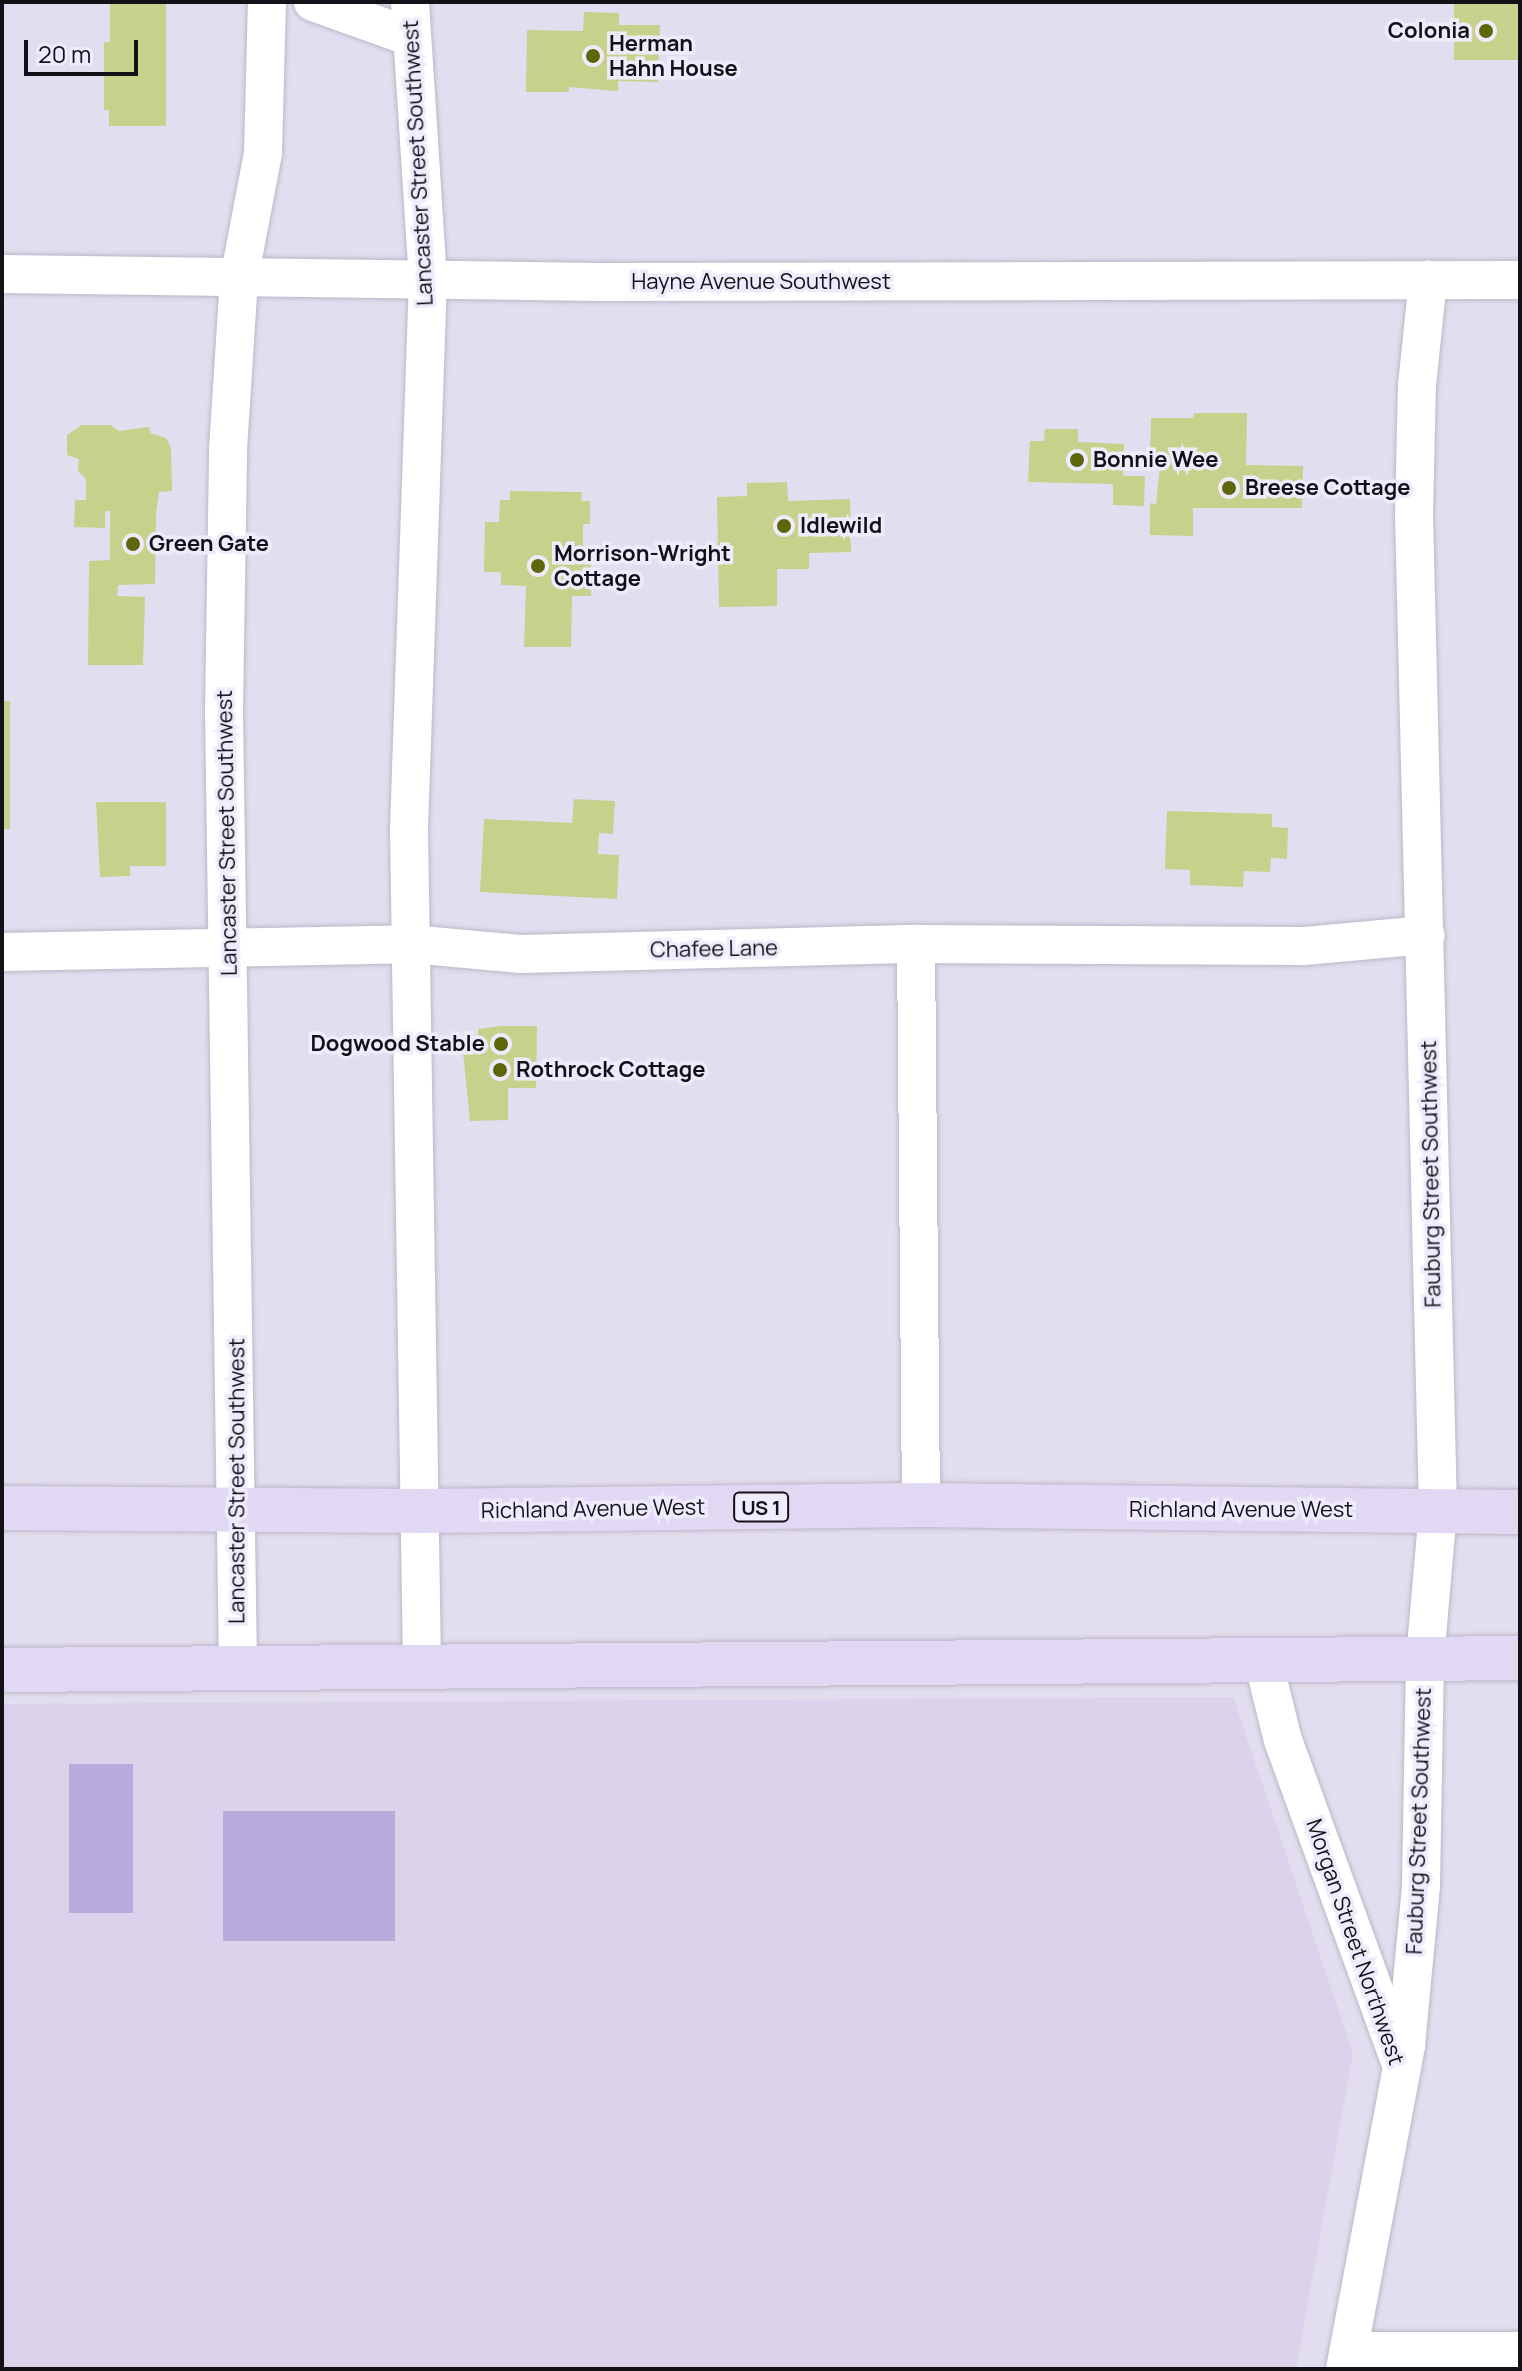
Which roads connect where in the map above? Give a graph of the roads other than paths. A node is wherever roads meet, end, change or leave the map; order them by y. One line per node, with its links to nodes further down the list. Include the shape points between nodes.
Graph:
1 (267, 2): 5 (street, Lancaster Street Southwest, via 263,153)
2 (313, 2): 3 (street)
3 (411, 20): 6 (street, Lancaster Street Southwest)
4 (2, 274): 5 (street, Hayne Avenue Southwest)
5 (239, 279): 6 (street, Hayne Avenue Southwest); 12 (street, Lancaster Street Southwest, via 228,449 224,680)
6 (428, 279): 7 (street, Hayne Avenue Southwest); 10 (street, Lancaster Street Southwest, via 422,563 412,700)
7 (1428, 280): 8 (street, Hayne Avenue Southwest); 9 (street, Fauburg Street Southwest, via 1417,385 1414,515)
8 (1520, 280)
9 (1426, 935): 11 (street, Chafee Lane, via 1304,946); 16 (street, Fauburg Street Southwest)
10 (411, 944): 11 (street, Chafee Lane, via 521,954); 12 (street, Chafee Lane); 18 (street, Lancaster Street Southwest, via 414,1398)
11 (916, 944): 14 (street)
12 (229, 947): 13 (street, Chafee Lane); 17 (street, Lancaster Street Southwest)
13 (2, 952)
14 (921, 1505): 16 (main road, Richland Avenue West / US 1); 18 (main road, Richland Avenue West / US 1)
15 (2, 1508): 17 (main road, Richland Avenue West / US 1)
16 (1438, 1510): 19 (main road, Richland Avenue West / US 1); 21 (street, Fauburg Street Southwest)
17 (239, 1511): 18 (main road, Richland Avenue West / US 1); 24 (street, Lancaster Street Southwest)
18 (422, 1511): 23 (street, Lancaster Street Southwest)
19 (1520, 1512)
20 (1520, 1658): 21 (main road)
21 (1425, 1659): 22 (main road); 26 (street, Fauburg Street Southwest, via 1421,1886)
22 (1263, 1660): 23 (main road); 26 (street, Morgan Street Northwest, via 1283,1740)
23 (422, 1666): 24 (main road)
24 (238, 1667): 25 (main road)
25 (2, 1670)
26 (1401, 2068): 28 (street, Morgan Street Northwest)
27 (1520, 2351): 28 (street)
28 (1347, 2360)

